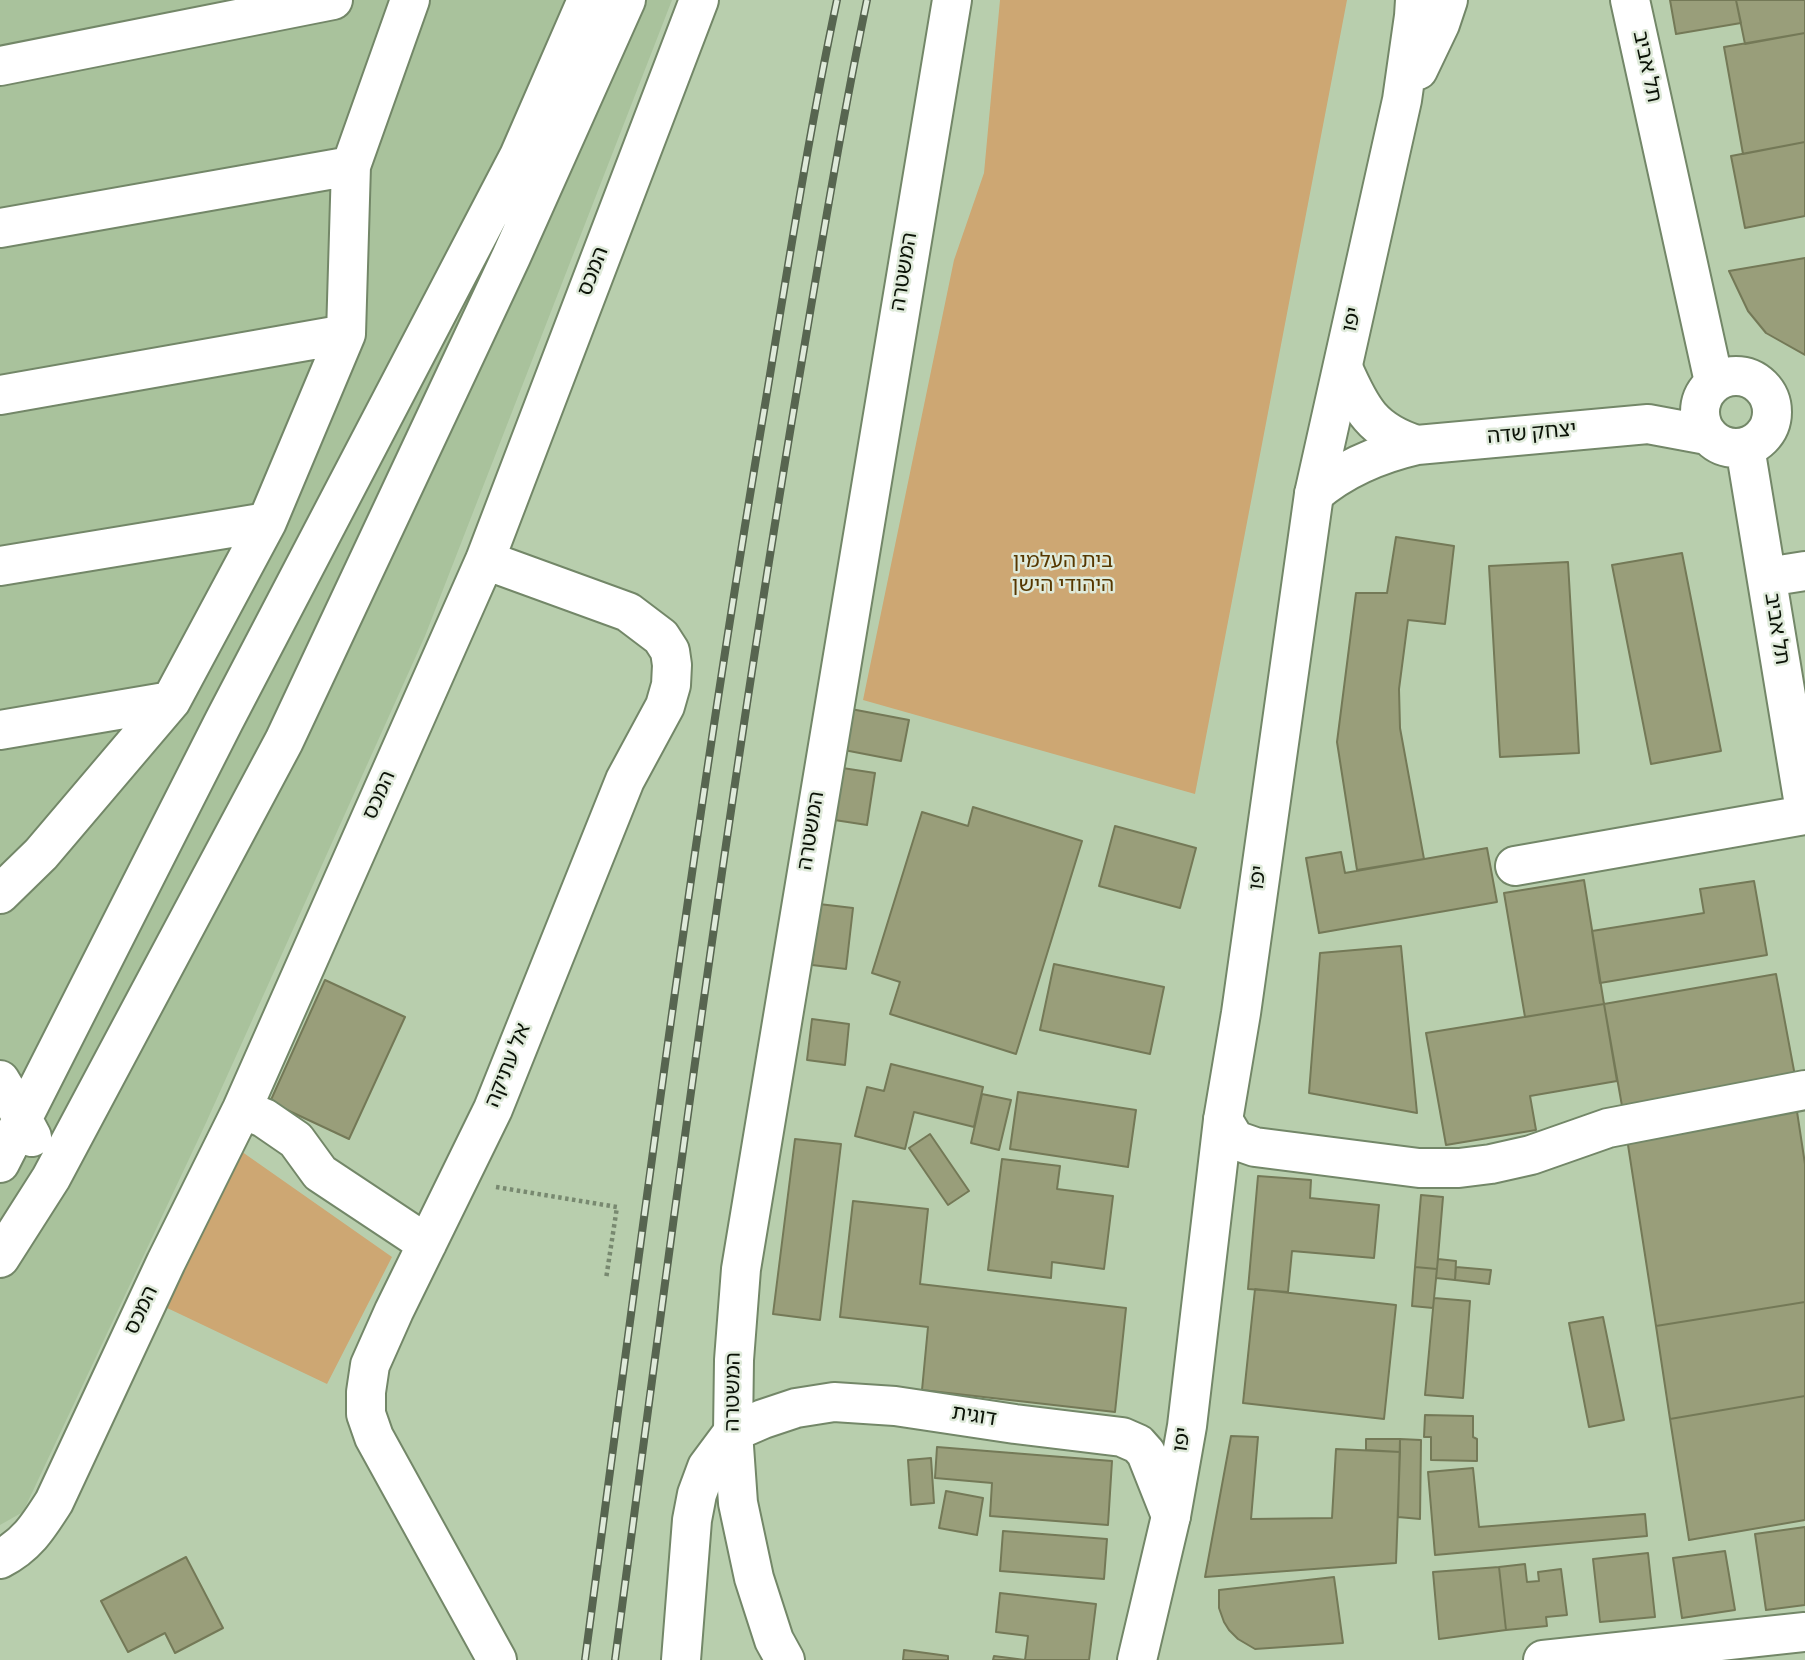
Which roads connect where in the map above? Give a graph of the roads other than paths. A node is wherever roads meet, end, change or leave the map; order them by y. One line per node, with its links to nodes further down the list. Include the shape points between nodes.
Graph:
1 (332, 0): 9 (main road)
2 (410, 0): 10 (main road)
3 (587, 0): 31 (main road, via 519,156)
4 (626, 0): 39 (main road, via 284,741)
5 (699, 0): 21 (main road, המכס)
6 (951, 0): 42 (main road, המשטרה, via 741,1269)
7 (1630, 0): 15 (main road, תל אביב, via 1694,298 1718,341)
8 (1423, 1): 13 (main road, יפו, via 1435,34 1402,100)
9 (0, 66)
10 (351, 166): 11 (main road); 12 (main road)
11 (0, 228)
12 (346, 334): 14 (main road); 20 (main road)
13 (1343, 368): 17 (main road, יצחק שדה, via 1374,423); 19 (main road, יפו)
14 (0, 395)
15 (1718, 400): 16 (main road, תל אביב, via 1760,385 1772,407); 17 (main road, יצחק שדה, via 1648,424); 18 (main road, via 1724,447)
16 (1788, 415): 18 (main road)
17 (1417, 445): 19 (main road, יצחק שדה, via 1366,461)
18 (1745, 447): 24 (main road, תל אביב)
19 (1314, 494): 37 (main road, יפו)
20 (267, 522): 22 (main road); 25 (main road)
21 (485, 560): 35 (main road, המכס); 40 (main road, אל עתיקה, via 628,612 661,637 670,651 671,685 665,706 625,780 493,1109)
22 (0, 566)
23 (1805, 571): 24 (main road)
24 (1767, 577): 27 (main road, תל אביב)
25 (171, 701): 26 (main road); 30 (main road, via 41,854)
26 (0, 730)
27 (1801, 764): 28 (main road, תל אביב)
28 (1805, 813): 29 (main road)
29 (1515, 866)
30 (0, 894)
31 (62, 1040): 32 (main road, via 35,1063 17,1071); 36 (main road)
32 (0, 1071)
33 (0, 1080): 36 (main road)
34 (1805, 1090): 37 (main road, via 1608,1128 1531,1155 1459,1168 1419,1168 1255,1147 1235,1140)
35 (242, 1109): 40 (main road, via 296,1140 320,1173); 44 (main road, המכס, via 54,1502 38,1527)
36 (23, 1118): 38 (main road); 39 (main road, via 36,1144 40,1172)
37 (1223, 1120): 43 (main road, יפו, via 1187,1426)
38 (0, 1163)
39 (27, 1216): 41 (main road)
40 (427, 1244): 46 (main road, אל עתיקה, via 370,1365 366,1414 374,1437)
41 (0, 1258)
42 (733, 1432): 43 (main road, דוגית, via 796,1408 834,1402 1122,1437 1146,1453); 47 (main road, via 707,1467 697,1494); 48 (main road, המשטרה, via 738,1503 754,1578)
43 (1171, 1516): 49 (main road, יפו)
44 (0, 1559)
45 (1805, 1632): 50 (main road)
46 (497, 1660)
47 (681, 1660)
48 (785, 1660)
49 (1137, 1660)
50 (1543, 1660)

